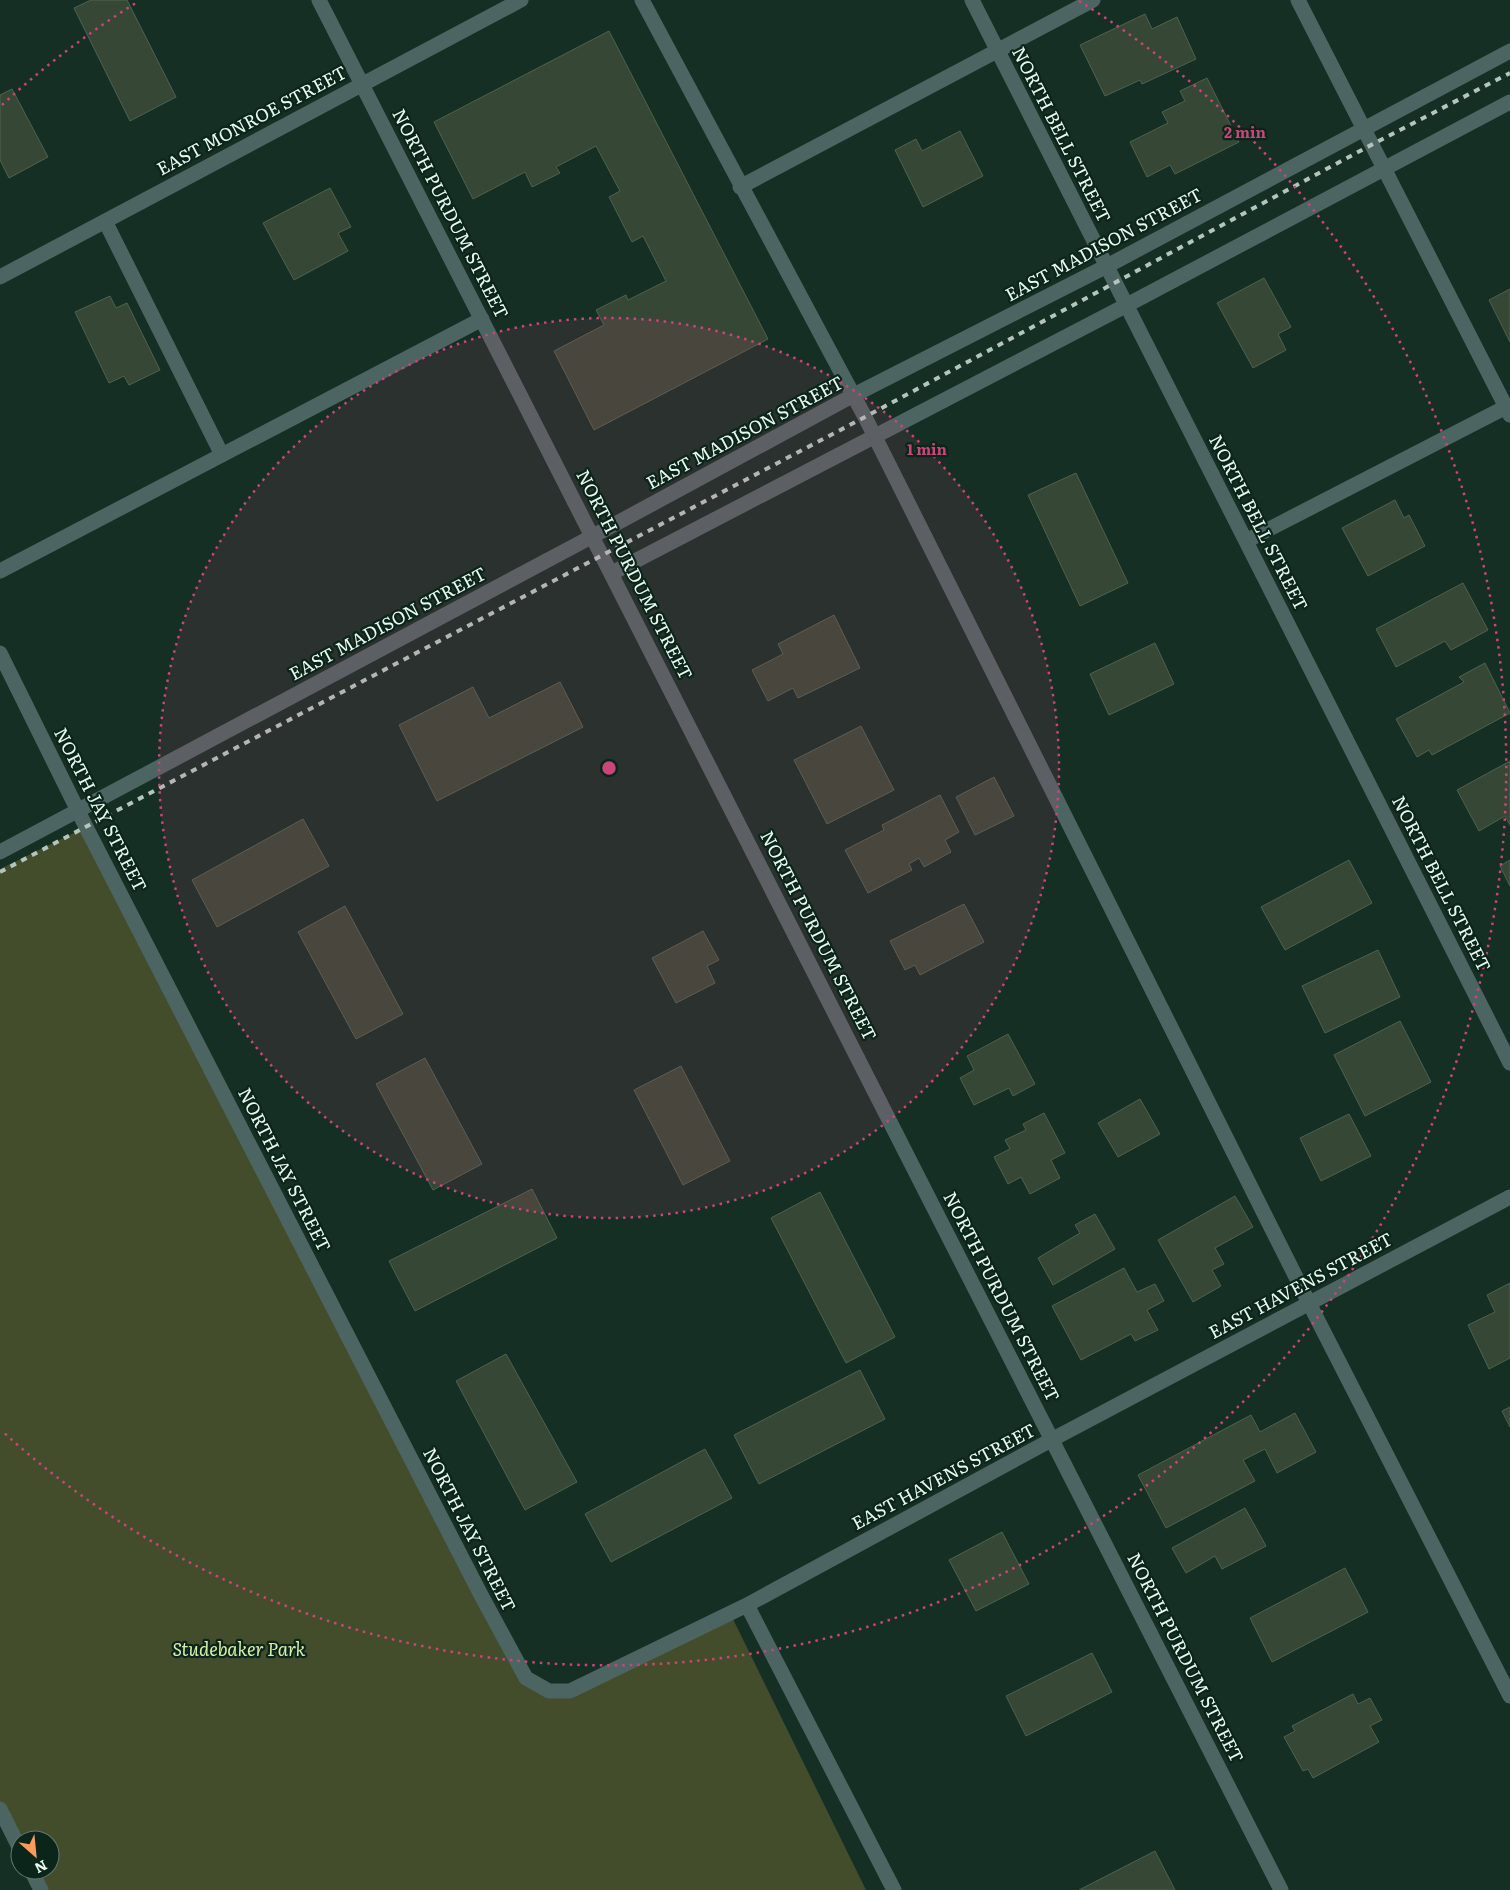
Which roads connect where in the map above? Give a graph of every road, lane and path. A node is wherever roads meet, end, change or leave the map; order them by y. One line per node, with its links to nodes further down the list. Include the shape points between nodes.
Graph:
1 (319, 0): 9 (street, NORTH PURDUM STREET)
2 (521, 0): 9 (street, EAST MONROE STREET)
3 (642, 0): 13 (street)
4 (972, 0): 7 (street, NORTH BELL STREET)
5 (1093, 0): 7 (street)
6 (1298, 0): 11 (street)
7 (998, 51): 13 (street); 15 (street, NORTH BELL STREET)
8 (1510, 51): 11 (street, EAST MADISON STREET)
9 (362, 84): 14 (street, EAST MONROE STREET); 18 (street, NORTH PURDUM STREET)
10 (1510, 102): 12 (street)
11 (1364, 128): 12 (street); 15 (street, EAST MADISON STREET)
12 (1384, 168): 17 (street); 20 (street)
13 (740, 187): 19 (street)
14 (105, 221): 16 (street, EAST MONROE STREET); 22 (street)
15 (1107, 266): 17 (street, NORTH BELL STREET); 19 (street, EAST MADISON STREET)
16 (0, 277)
17 (1127, 305): 21 (street); 24 (street, NORTH BELL STREET)
18 (482, 319): 22 (street); 23 (street, NORTH PURDUM STREET)
19 (852, 396): 21 (street); 23 (street, EAST MADISON STREET)
20 (1508, 411): 24 (street)
21 (875, 437): 26 (street); 32 (street)
22 (222, 455): 25 (street)
23 (593, 536): 26 (street, NORTH PURDUM STREET); 28 (street, EAST MADISON STREET)
24 (1246, 541): 30 (street, NORTH BELL STREET)
25 (0, 571)
26 (612, 574): 33 (street, NORTH PURDUM STREET)
27 (0, 654): 28 (street, NORTH JAY STREET)
28 (78, 810): 29 (street, EAST MADISON STREET); 35 (street, NORTH JAY STREET, via 481,1596 526,1678)
29 (0, 852)
30 (1510, 1063)
31 (1510, 1197): 32 (street, EAST HAVENS STREET)
32 (1309, 1303): 33 (street, EAST HAVENS STREET); 36 (street)
33 (1053, 1439): 34 (street, EAST HAVENS STREET); 40 (street, NORTH PURDUM STREET)
34 (747, 1605): 35 (street, EAST HAVENS STREET, via 570,1691); 39 (street)
35 (549, 1692)
36 (1510, 1696)
37 (0, 1809): 38 (street)
38 (10, 1830)
39 (894, 1890)
40 (1281, 1890)

